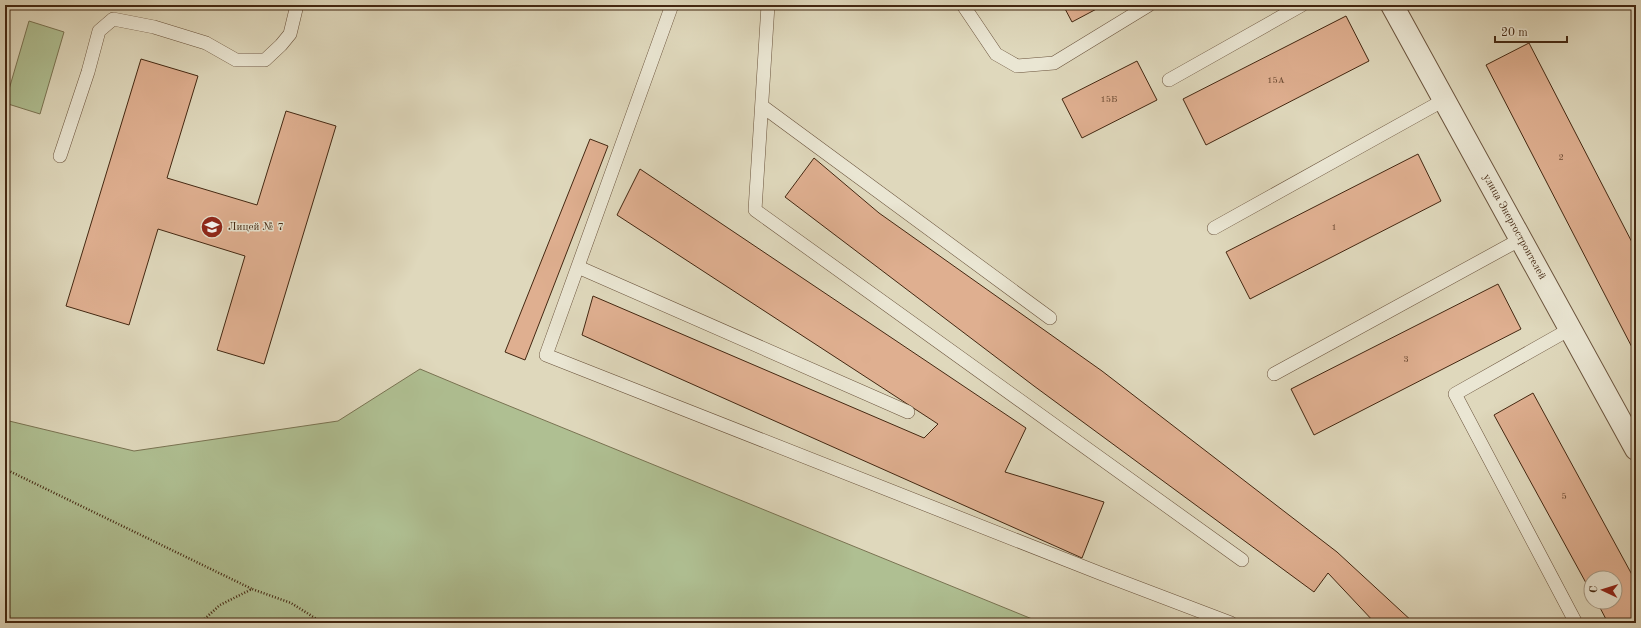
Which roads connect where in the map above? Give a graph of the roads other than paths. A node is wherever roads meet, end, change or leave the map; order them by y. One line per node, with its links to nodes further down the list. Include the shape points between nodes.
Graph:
1 (297, 5): 11 (lane, via 290,34 265,60 236,60 206,43 113,18 99,31)
2 (672, 5): 14 (lane)
3 (768, 5): 10 (lane)
4 (964, 5): 5 (lane, via 996,54 1017,66 1054,63)
5 (1149, 5)
6 (1302, 5): 8 (lane)
7 (1392, 5): 9 (street, улица Энергостроителей)
8 (1168, 80)
9 (1444, 100): 12 (lane); 13 (street, улица Энергостроителей)
10 (762, 106): 15 (lane); 20 (lane, via 755,210)
11 (60, 156)
12 (1214, 228)
13 (1520, 239): 16 (street, улица Энергостроителей); 17 (lane)
14 (578, 267): 18 (lane); 21 (lane, via 546,355)
15 (1050, 318)
16 (1570, 329): 19 (street, улица Энергостроителей); 22 (lane, via 1455,394)
17 (1274, 374)
18 (908, 412)
19 (1636, 449)
20 (1242, 560)
21 (1231, 623)
22 (1576, 623)

